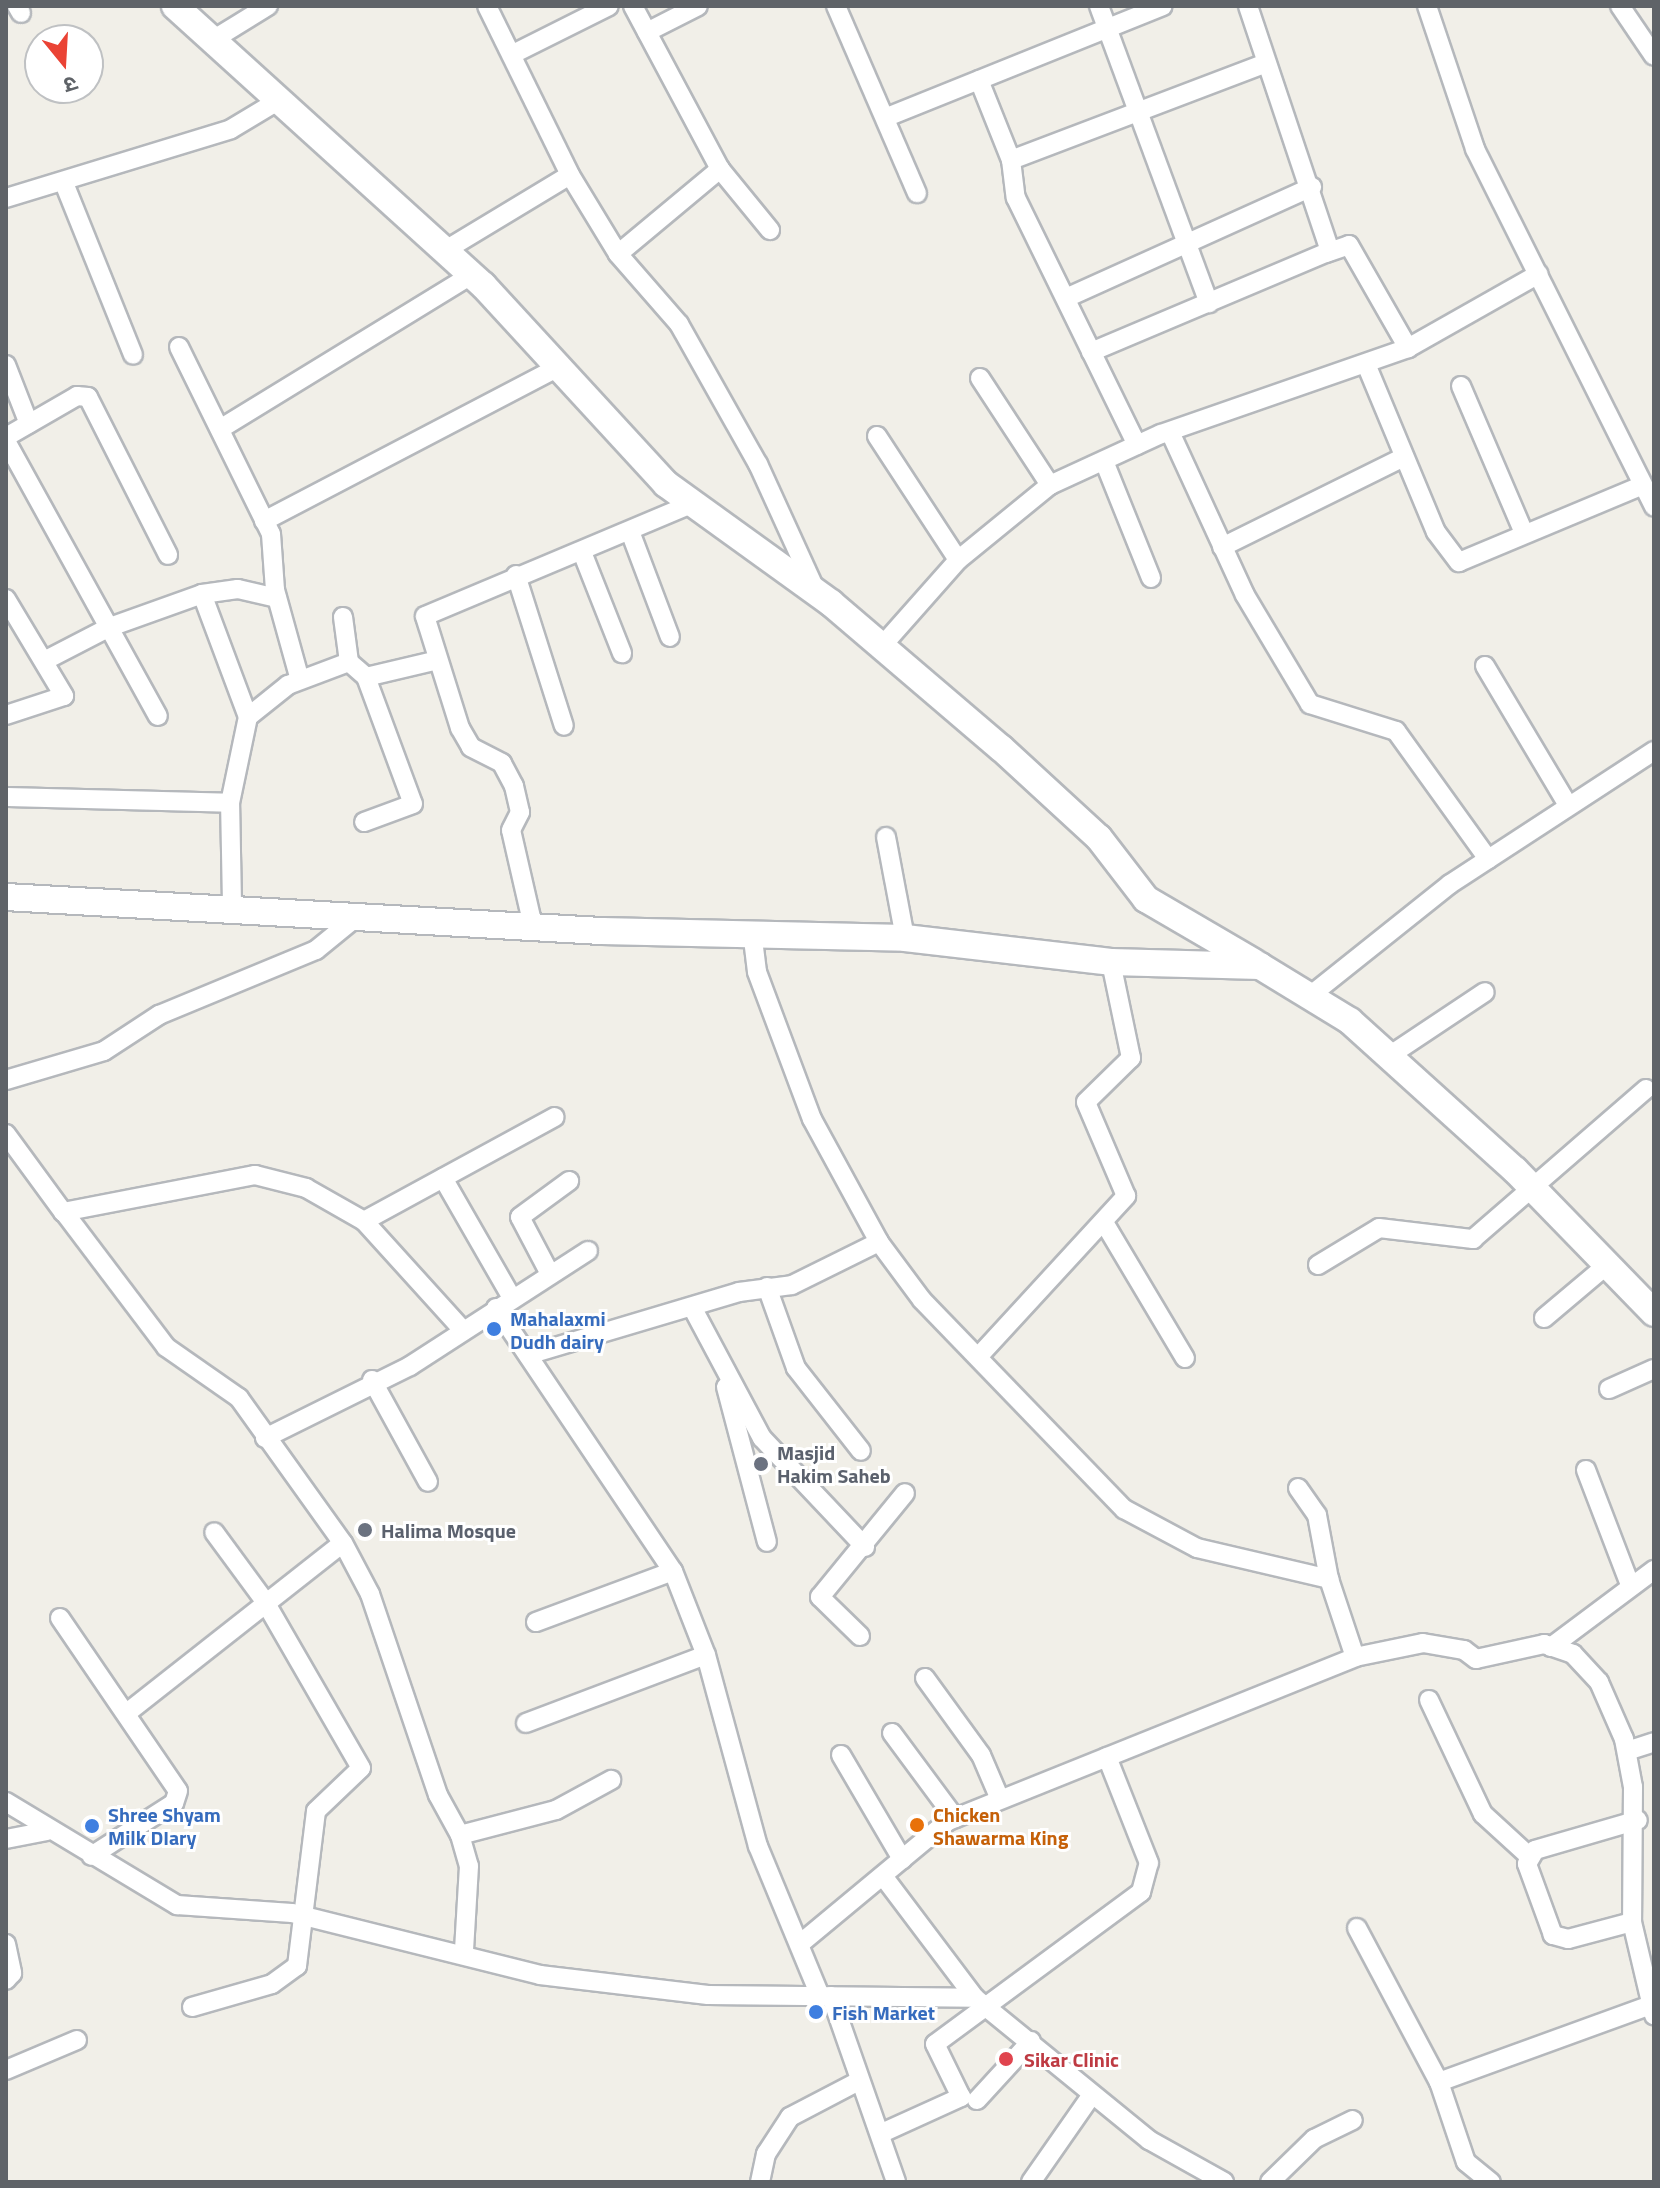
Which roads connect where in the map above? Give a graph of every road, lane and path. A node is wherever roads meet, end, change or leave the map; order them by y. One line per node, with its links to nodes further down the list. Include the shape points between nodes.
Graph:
1 (175, 6): 15 (street)
2 (268, 6): 15 (street)
3 (487, 6): 16 (street)
4 (609, 6): 16 (street)
5 (633, 6): 14 (street)
6 (698, 6): 14 (street)
7 (836, 6): 22 (street)
8 (1099, 6): 13 (street)
9 (1163, 6): 13 (street)
10 (1248, 6): 18 (street)
11 (1427, 6): 35 (street, via 1475,149)
12 (1620, 6): 17 (street)
13 (1111, 25): 19 (street); 21 (street)
14 (647, 32): 24 (street)
15 (211, 41): 20 (street)
16 (513, 54): 25 (street, via 535,115)
17 (1654, 56)
18 (1264, 64): 21 (street); 27 (street)
19 (979, 80): 22 (street); 23 (street)
20 (276, 102): 26 (street, via 231,129); 32 (street)
21 (1137, 114): 23 (street); 31 (street)
22 (887, 117): 28 (street)
23 (1011, 160): 37 (street, via 1016,198)
24 (720, 169): 30 (street); 34 (street)
25 (570, 175): 32 (street); 34 (street)
26 (64, 183): 29 (street); 42 (street)
27 (1312, 187): 31 (street); 33 (street)
28 (917, 193)
29 (6, 198)
30 (770, 230)
31 (1184, 239): 37 (street); 38 (street)
32 (444, 251): 36 (street)
33 (1326, 253): 38 (street); 40 (street, via 1349,245)
34 (618, 254): 69 (street, via 679,324 758,464)
35 (1539, 274): 40 (street); 57 (street)
36 (471, 275): 45 (street); 49 (street)
37 (1066, 298): 41 (street)
38 (1209, 303): 41 (street)
39 (179, 347): 49 (street)
40 (1408, 348): 43 (street)
41 (1091, 352): 53 (street)
42 (133, 355)
43 (1366, 364): 50 (street); 54 (street)
44 (6, 365): 48 (street)
45 (559, 367): 58 (street); 60 (street)
46 (980, 378): 56 (street)
47 (1461, 386): 61 (street)
48 (29, 424): 52 (street); 65 (street, via 77,396 88,397)
49 (220, 429): 60 (street)
50 (1170, 432): 53 (street); 63 (street)
51 (877, 436): 66 (street)
52 (6, 439): 74 (street)
53 (1137, 445): 55 (street)
54 (1404, 457): 61 (street, via 1436,532 1459,562); 63 (street)
55 (1104, 461): 56 (street); 68 (street)
56 (1050, 485): 66 (street)
57 (1643, 485): 59 (street); 61 (street)
58 (691, 504): 62 (street); 69 (street)
59 (1654, 507)
60 (264, 521): 71 (street)
61 (1523, 531)
62 (631, 534): 64 (street); 75 (street)
63 (1222, 547): 94 (street, via 1310,704 1396,731)
64 (582, 552): 67 (street); 77 (street)
65 (168, 555)
66 (958, 560): 76 (street)
67 (516, 575): 78 (street, via 425,616); 87 (street)
68 (1151, 578)
69 (817, 593): 76 (street)
70 (202, 594): 71 (street, via 238,589); 74 (street); 86 (street)
71 (277, 598): 83 (street)
72 (6, 599): 79 (street)
73 (343, 617): 80 (street)
74 (110, 627): 79 (street); 85 (street)
75 (670, 637)
76 (882, 646): 102 (street, via 1099,838 1146,899)
77 (622, 653)
78 (438, 660): 82 (street); 98 (street, via 471,747 502,763 514,786 520,812 511,830)
79 (44, 661): 84 (street, via 64,696)
80 (349, 662): 82 (street); 83 (street)
81 (1485, 666): 91 (street)
82 (366, 677): 92 (street, via 413,804)
83 (300, 680): 86 (street)
84 (6, 715)
85 (158, 716)
86 (248, 717): 90 (street)
87 (564, 726)
88 (1654, 751): 91 (street)
89 (6, 797): 90 (street)
90 (230, 803): 96 (street)
91 (1568, 805): 94 (street)
92 (364, 822)
93 (886, 837): 100 (street)
94 (1488, 859): 104 (street)
95 (6, 897): 96 (street)
96 (232, 904): 97 (street)
97 (354, 919): 98 (street); 106 (street, via 316,950 159,1015 84,1060)
98 (533, 926): 99 (street)
99 (752, 931): 100 (street); 116 (street, via 757,972 812,1119)
100 (905, 938): 101 (street)
101 (1111, 962): 102 (street); 115 (street, via 1131,1058 1086,1102 1124,1178 1126,1196)
102 (1260, 966): 104 (street)
103 (1485, 992): 105 (street)
104 (1311, 995): 105 (street)
105 (1389, 1056): 112 (street)
106 (6, 1080)
107 (1646, 1089): 112 (street)
108 (555, 1117): 110 (street)
109 (6, 1134): 113 (street)
110 (443, 1178): 114 (street); 122 (street)
111 (569, 1181): 120 (street, via 520,1217)
112 (1531, 1187): 118 (street, via 1473,1239 1379,1228); 119 (street)
113 (64, 1212): 114 (street, via 255,1175 306,1188); 134 (street, via 148,1328 228,1387)
114 (364, 1221): 126 (street)
115 (1105, 1224): 128 (street); 129 (street)
116 (879, 1242): 121 (street, via 800,1282); 128 (street)
117 (588, 1251): 120 (street)
118 (1318, 1265)
119 (1607, 1265): 124 (street); 125 (street)
120 (550, 1274): 122 (street)
121 (767, 1287): 123 (street); 135 (street, via 796,1368)
122 (504, 1303): 126 (street); 127 (street)
123 (692, 1307): 127 (street); 130 (street)
124 (1654, 1313)
125 (1544, 1318)
126 (461, 1328): 132 (street, via 410,1366)
127 (528, 1355): 145 (street)
128 (978, 1357): 146 (street, via 1124,1509 1197,1548)
129 (1185, 1358)
130 (722, 1368): 141 (street); 143 (street, via 774,1455)
131 (1654, 1369): 133 (street)
132 (372, 1380): 134 (street); 137 (street)
133 (1609, 1389)
134 (265, 1438): 142 (street)
135 (861, 1451)
136 (1586, 1470): 147 (street)
137 (428, 1482)
138 (1298, 1488): 146 (street, via 1317,1515)
139 (905, 1493): 143 (street)
140 (214, 1532): 148 (street)
141 (767, 1542)
142 (343, 1543): 148 (street); 170 (street, via 370,1594 438,1795)
143 (865, 1547): 151 (street, via 820,1600)
144 (1654, 1570): 147 (street)
145 (673, 1571): 150 (street); 153 (street)
146 (1329, 1579): 154 (street)
147 (1631, 1587): 152 (street)
148 (264, 1600): 157 (street); 176 (street, via 361,1768 316,1811)
149 (60, 1618): 157 (street)
150 (536, 1622)
151 (860, 1636)
152 (1551, 1647): 154 (street, via 1476,1659 1464,1650 1423,1643); 161 (street, via 1573,1654 1599,1682)
153 (706, 1655): 158 (street); 179 (street, via 742,1797)
154 (1355, 1657): 163 (street)
155 (925, 1678): 165 (street, via 981,1755)
156 (1429, 1700): 173 (street, via 1483,1814)
157 (128, 1712): 172 (street, via 178,1791 174,1803)
158 (526, 1723)
159 (892, 1733): 167 (street)
160 (1654, 1742): 161 (street)
161 (1627, 1751): 168 (street)
162 (841, 1755): 174 (street)
163 (1107, 1757): 165 (street); 184 (street, via 1150,1876 1141,1892)
164 (611, 1780): 170 (street, via 556,1810)
165 (999, 1797): 167 (street)
166 (6, 1802): 169 (street)
167 (955, 1818): 174 (street)
168 (1638, 1820): 173 (street); 177 (street)
169 (47, 1831): 171 (street); 172 (street)
170 (460, 1835): 181 (street, via 469,1866)
171 (6, 1839)
172 (91, 1856): 176 (street, via 177,1905)
173 (1529, 1856): 177 (street, via 1527,1870 1553,1935 1568,1939)
174 (902, 1859): 175 (street)
175 (883, 1876): 179 (street); 184 (street)
176 (304, 1916): 181 (street); 185 (street, via 297,1966 288,1977)
177 (1632, 1922): 186 (street)
178 (1357, 1928): 191 (street)
179 (801, 1943): 183 (street)
180 (6, 1944): 182 (street, via 12,1973)
181 (464, 1950): 183 (street, via 540,1975 708,1995)
182 (6, 1980)
183 (826, 1996): 184 (street); 190 (street)
184 (981, 2000): 188 (street); 195 (street, via 933,2048 960,2087 958,2102)
185 (192, 2007)
186 (1652, 2010): 191 (street)
187 (77, 2040): 189 (street)
188 (1031, 2041): 192 (street); 193 (street)
189 (6, 2070)
190 (859, 2081): 195 (street); 196 (street, via 790,2117 766,2154)
191 (1439, 2082): 201 (street, via 1466,2162)
192 (1091, 2096): 198 (street); 199 (street)
193 (977, 2100)
194 (1353, 2120): 200 (street, via 1314,2139)
195 (884, 2132): 197 (street)
196 (760, 2182)
197 (896, 2182)
198 (1031, 2182)
199 (1224, 2182)
200 (1270, 2182)
201 (1491, 2182)

